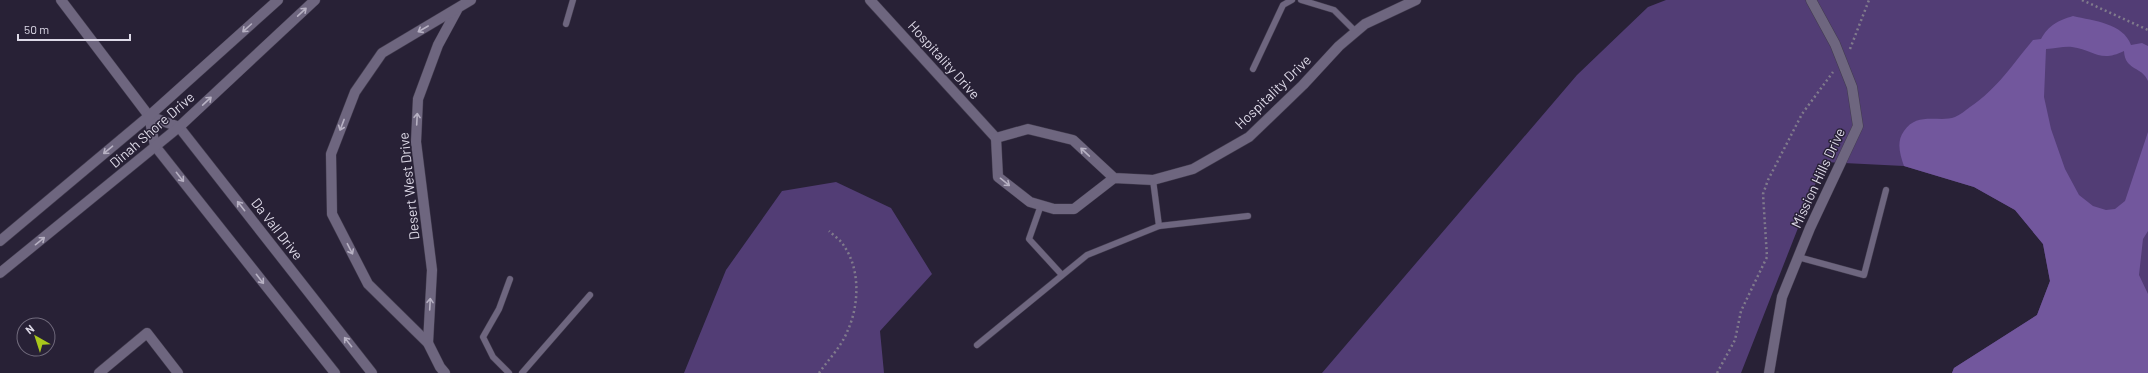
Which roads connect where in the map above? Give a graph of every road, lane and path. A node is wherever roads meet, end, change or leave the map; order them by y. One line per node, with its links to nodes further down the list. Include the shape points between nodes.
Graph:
1 (61, 0): 19 (street)
2 (278, 0): 19 (street, Dinah Shore Drive, one-way to 19)
3 (316, 0): 20 (street, Dinah Shore Drive, one-way to 3)
4 (471, 0): 13 (street, Desert West Drive)
5 (573, 0): 14 (lane)
6 (870, 0): 21 (street, Hospitality Drive)
7 (1292, 0): 18 (lane, via 1283,5)
8 (1301, 0): 16 (lane, via 1334,10)
9 (1416, 0): 16 (street, Hospitality Drive, via 1365,24)
10 (1811, 0): 17 (street, Mission Hills Drive)
11 (1868, 0): 17 (path, via 1852,46)
12 (2082, 0): 15 (path)
13 (457, 10): 36 (street, Desert West Drive, one-way to 13, via 432,270 416,142 418,99 438,45); 36 (street, Desert West Drive, one-way to 36, via 382,53 355,92 331,154 332,214 368,284)
14 (566, 24)
15 (2148, 30)
16 (1356, 32): 24 (street, Hospitality Drive, via 1249,137 1193,169)
17 (1842, 61): 31 (street, Mission Hills Drive, via 1852,87 1858,126); 46 (path, via 1802,114 1768,180 1763,194 1767,257 1741,311 1735,340)
18 (1253, 69)
19 (149, 116): 20 (street); 22 (street); 30 (street, Dinah Shore Drive, one-way to 30)
20 (178, 127): 22 (street, Dinah Shore Drive); 41 (street, Da Vall Drive, one-way to 20)
21 (996, 138): 23 (street, one-way to 21, via 1073,140 1028,129); 26 (street, one-way to 26, via 998,177 1030,202)
22 (155, 146): 32 (street, Dinah Shore Drive, one-way to 22); 40 (street, one-way to 40)
23 (1114, 178): 24 (street, Hospitality Drive); 26 (street, via 1074,209 1054,209)
24 (1153, 180): 28 (lane)
25 (1886, 190): 31 (lane, via 1864,275)
26 (1041, 205): 33 (lane, via 1029,239)
27 (1248, 216): 28 (lane)
28 (1159, 226): 33 (lane, via 1087,255)
29 (829, 231): 45 (path, via 843,244 852,260 856,306 847,333)
30 (0, 241)
31 (1798, 257): 47 (street, Mission Hills Drive, via 1782,297)
32 (0, 273)
33 (1062, 276): 37 (lane)
34 (510, 279): 43 (lane, via 499,309 483,336 493,357)
35 (590, 295): 44 (lane)
36 (428, 342): 42 (street, Desert West Drive, via 440,367)
37 (977, 345)
38 (99, 373): 39 (street, via 147,333)
39 (178, 373)
40 (335, 373)
41 (372, 373)
42 (446, 373)
43 (509, 373)
44 (522, 373)
45 (819, 373)
46 (1717, 373)
47 (1769, 373)

